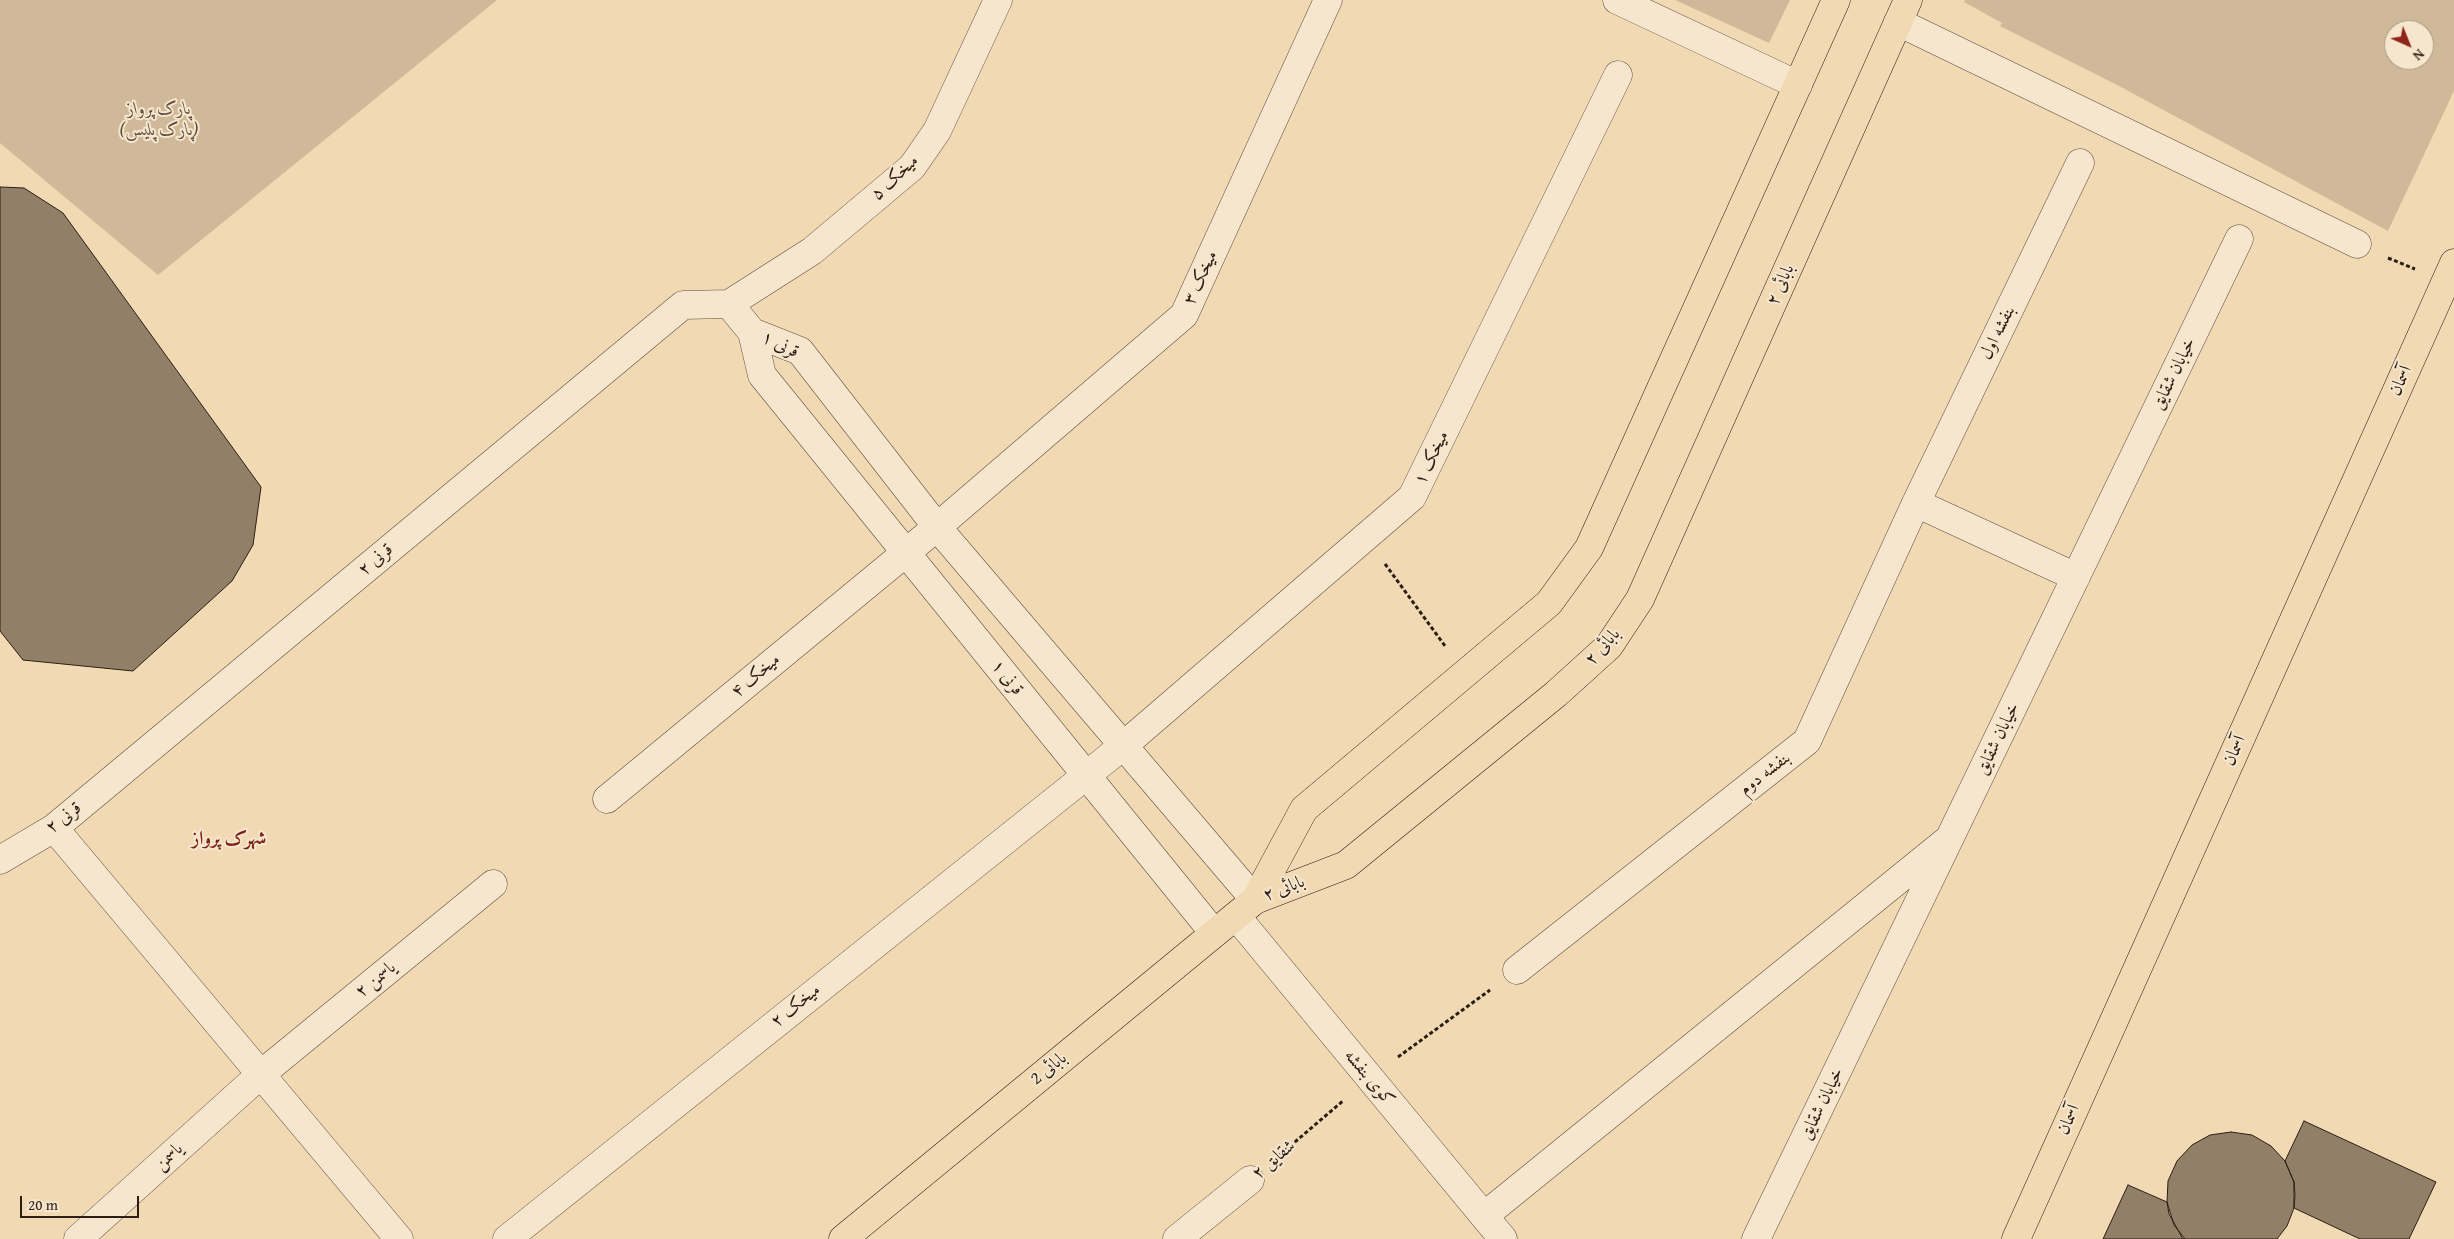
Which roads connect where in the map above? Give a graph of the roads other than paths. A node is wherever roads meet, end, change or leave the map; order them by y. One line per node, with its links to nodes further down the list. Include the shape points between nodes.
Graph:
1 (998, 0): 12 (street, میخک ۵, via 937,131 912,167 812,251)
2 (1328, 0): 15 (street, میخک ۳, via 1184,315)
3 (1617, 0): 7 (street)
4 (1836, 0): 7 (main road, بابائی ۲)
5 (1903, 11): 10 (street); 25 (main road, بابائی ۲, via 1640,599 1609,646 1556,694 1346,865)
6 (1618, 75): 18 (street, میخک ۱, via 1412,497)
7 (1798, 85): 25 (main road, بابائی ۲, via 1589,548 1550,603 1304,809)
8 (2080, 163): 14 (street, بنفشه اول)
9 (2239, 239): 17 (street, خیابان شقایق)
10 (2358, 244)
11 (2449, 273): 38 (main road, آسمان)
12 (729, 304): 13 (street); 21 (street, قرنی ۲, via 683,305)
13 (752, 332): 15 (street, قرنی ۱, via 800,351); 16 (street, قرنی ۱, via 762,375)
14 (1916, 503): 17 (street); 27 (street, بنفشه دوم, via 1807,741)
15 (937, 527): 16 (street, میخک ۳); 18 (street, قرنی ۱)
16 (905, 553): 19 (street, قرنی ۱); 20 (street, میخک ۴)
17 (2076, 577): 22 (street, خیابان شقایق)
18 (1123, 746): 19 (street, میخک ۲); 25 (street, قرنی ۱)
19 (1086, 773): 26 (street, قرنی ۱); 33 (street, میخک ۲)
20 (607, 799)
21 (54, 828): 23 (street, قرنی ۲); 28 (street)
22 (1950, 838): 30 (street); 37 (street, خیابان شقایق)
23 (0, 860)
24 (493, 884): 28 (street, یاسمن ۲)
25 (1246, 908): 26 (main road, بابائی 2); 30 (street, کوی بنفشه, via 1370,1078)
26 (1214, 934): 34 (main road, بابائی 2)
27 (1517, 970)
28 (260, 1075): 31 (street, یاسمن); 32 (street)
29 (1250, 1180): 35 (street, شقایق ۲)
30 (1484, 1216): 36 (street, کوی بنفشه)
31 (78, 1239)
32 (399, 1239)
33 (507, 1239)
34 (842, 1239)
35 (1177, 1239)
36 (1503, 1239)
37 (1756, 1239)
38 (2016, 1239)

